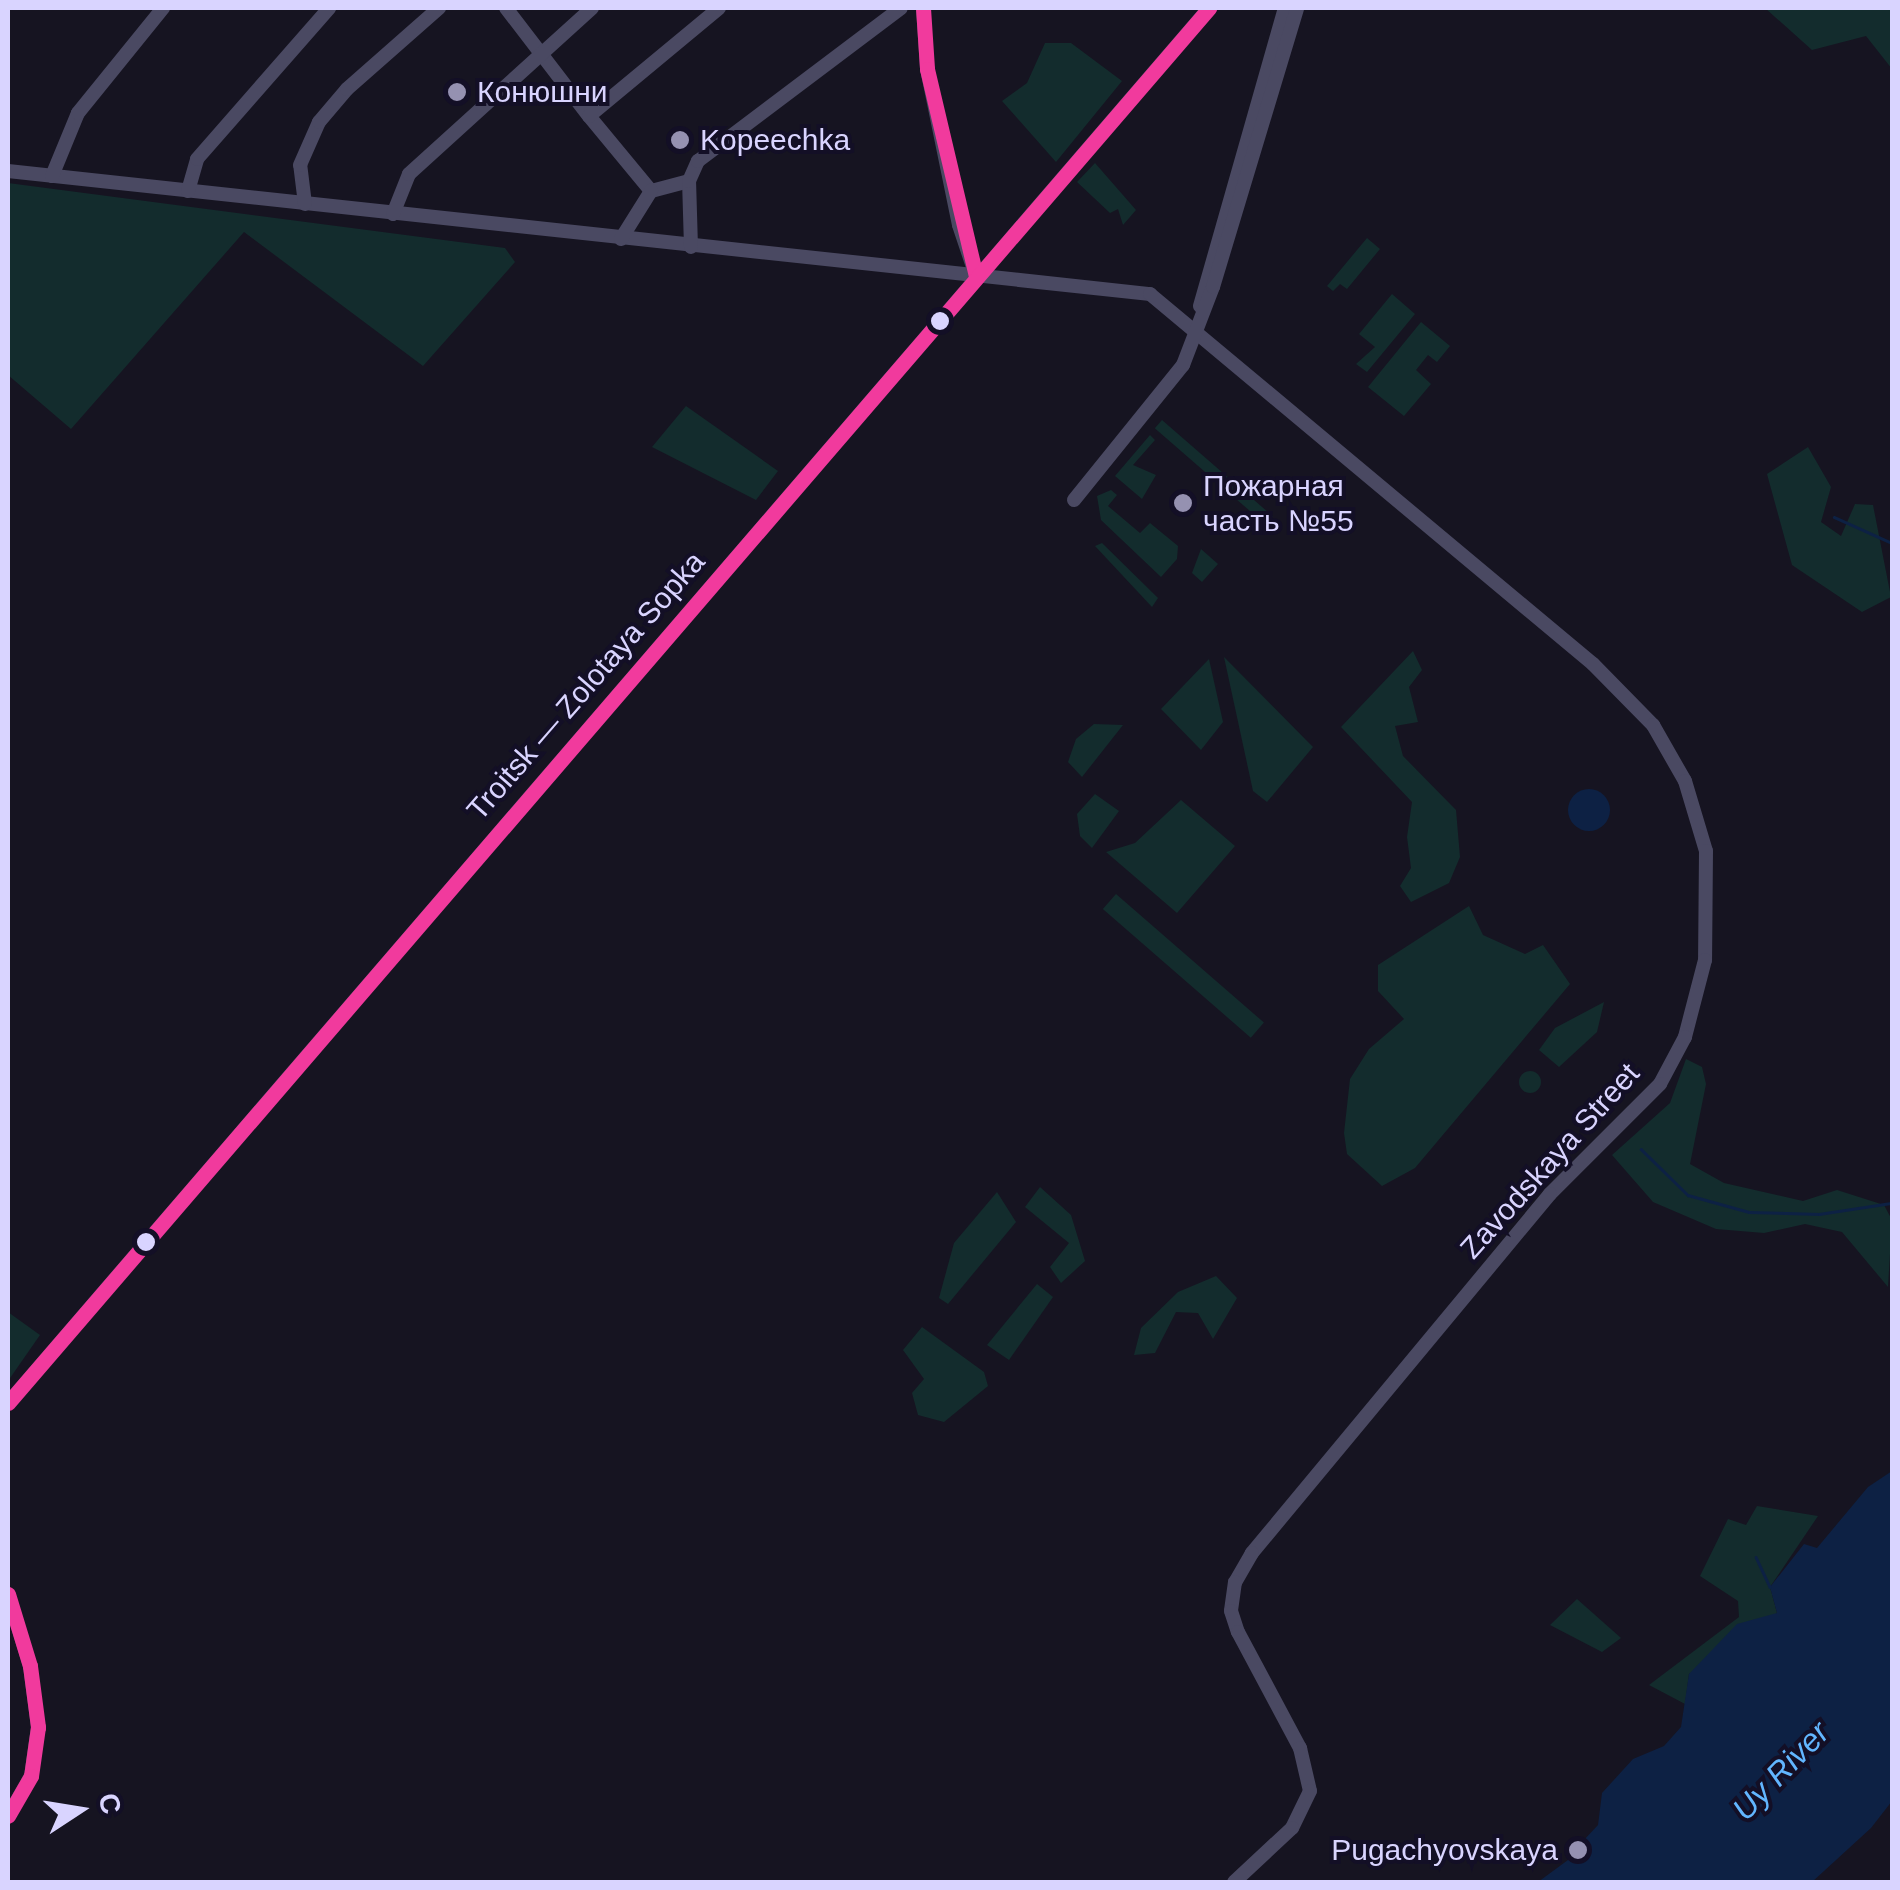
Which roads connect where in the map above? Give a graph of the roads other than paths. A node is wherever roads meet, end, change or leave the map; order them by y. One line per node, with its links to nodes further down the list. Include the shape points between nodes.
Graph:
1 (163, 8): 15 (street, via 78,113)
2 (329, 8): 17 (street, via 197,158)
3 (439, 8): 19 (street, via 347,88 319,122 300,165)
4 (506, 8): 12 (street)
5 (592, 8): 12 (street)
6 (719, 8): 13 (street)
7 (901, 8): 16 (street, via 698,161)
8 (923, 8): 23 (street, via 926,69 958,225)
9 (1208, 8): 23 (street, Troitsk — Zolotaya Sopka)
10 (1285, 8): 24 (street, via 1203,281)
11 (1297, 8): 24 (street)
12 (547, 55): 13 (street); 20 (street, via 409,174)
13 (589, 116): 18 (street)
14 (8, 170): 15 (street, Zavodskaya Street)
15 (52, 176): 17 (street, Zavodskaya Street)
16 (689, 181): 18 (street); 22 (street)
17 (188, 191): 19 (street, Zavodskaya Street)
18 (651, 191): 21 (street)
19 (304, 204): 20 (street, Zavodskaya Street)
20 (393, 214): 21 (street, Zavodskaya Street)
21 (621, 239): 22 (street, Zavodskaya Street)
22 (692, 247): 23 (street, Zavodskaya Street)
23 (976, 276): 24 (street, Zavodskaya Street, via 1150,294); 26 (street, Troitsk — Zolotaya Sopka)
24 (1197, 332): 25 (street, via 1183,365); 29 (street, Zavodskaya Street, via 1629,698 1685,781 1706,851 1709,894 1696,1002 1660,1084 1550,1194 1252,1553 1235,1582 1235,1622 1300,1748 1310,1791 1292,1828)
25 (1074, 500)
26 (8, 1402)
27 (8, 1594): 28 (street, via 30,1666 38,1727 31,1776)
28 (8, 1816)
29 (1234, 1882)

